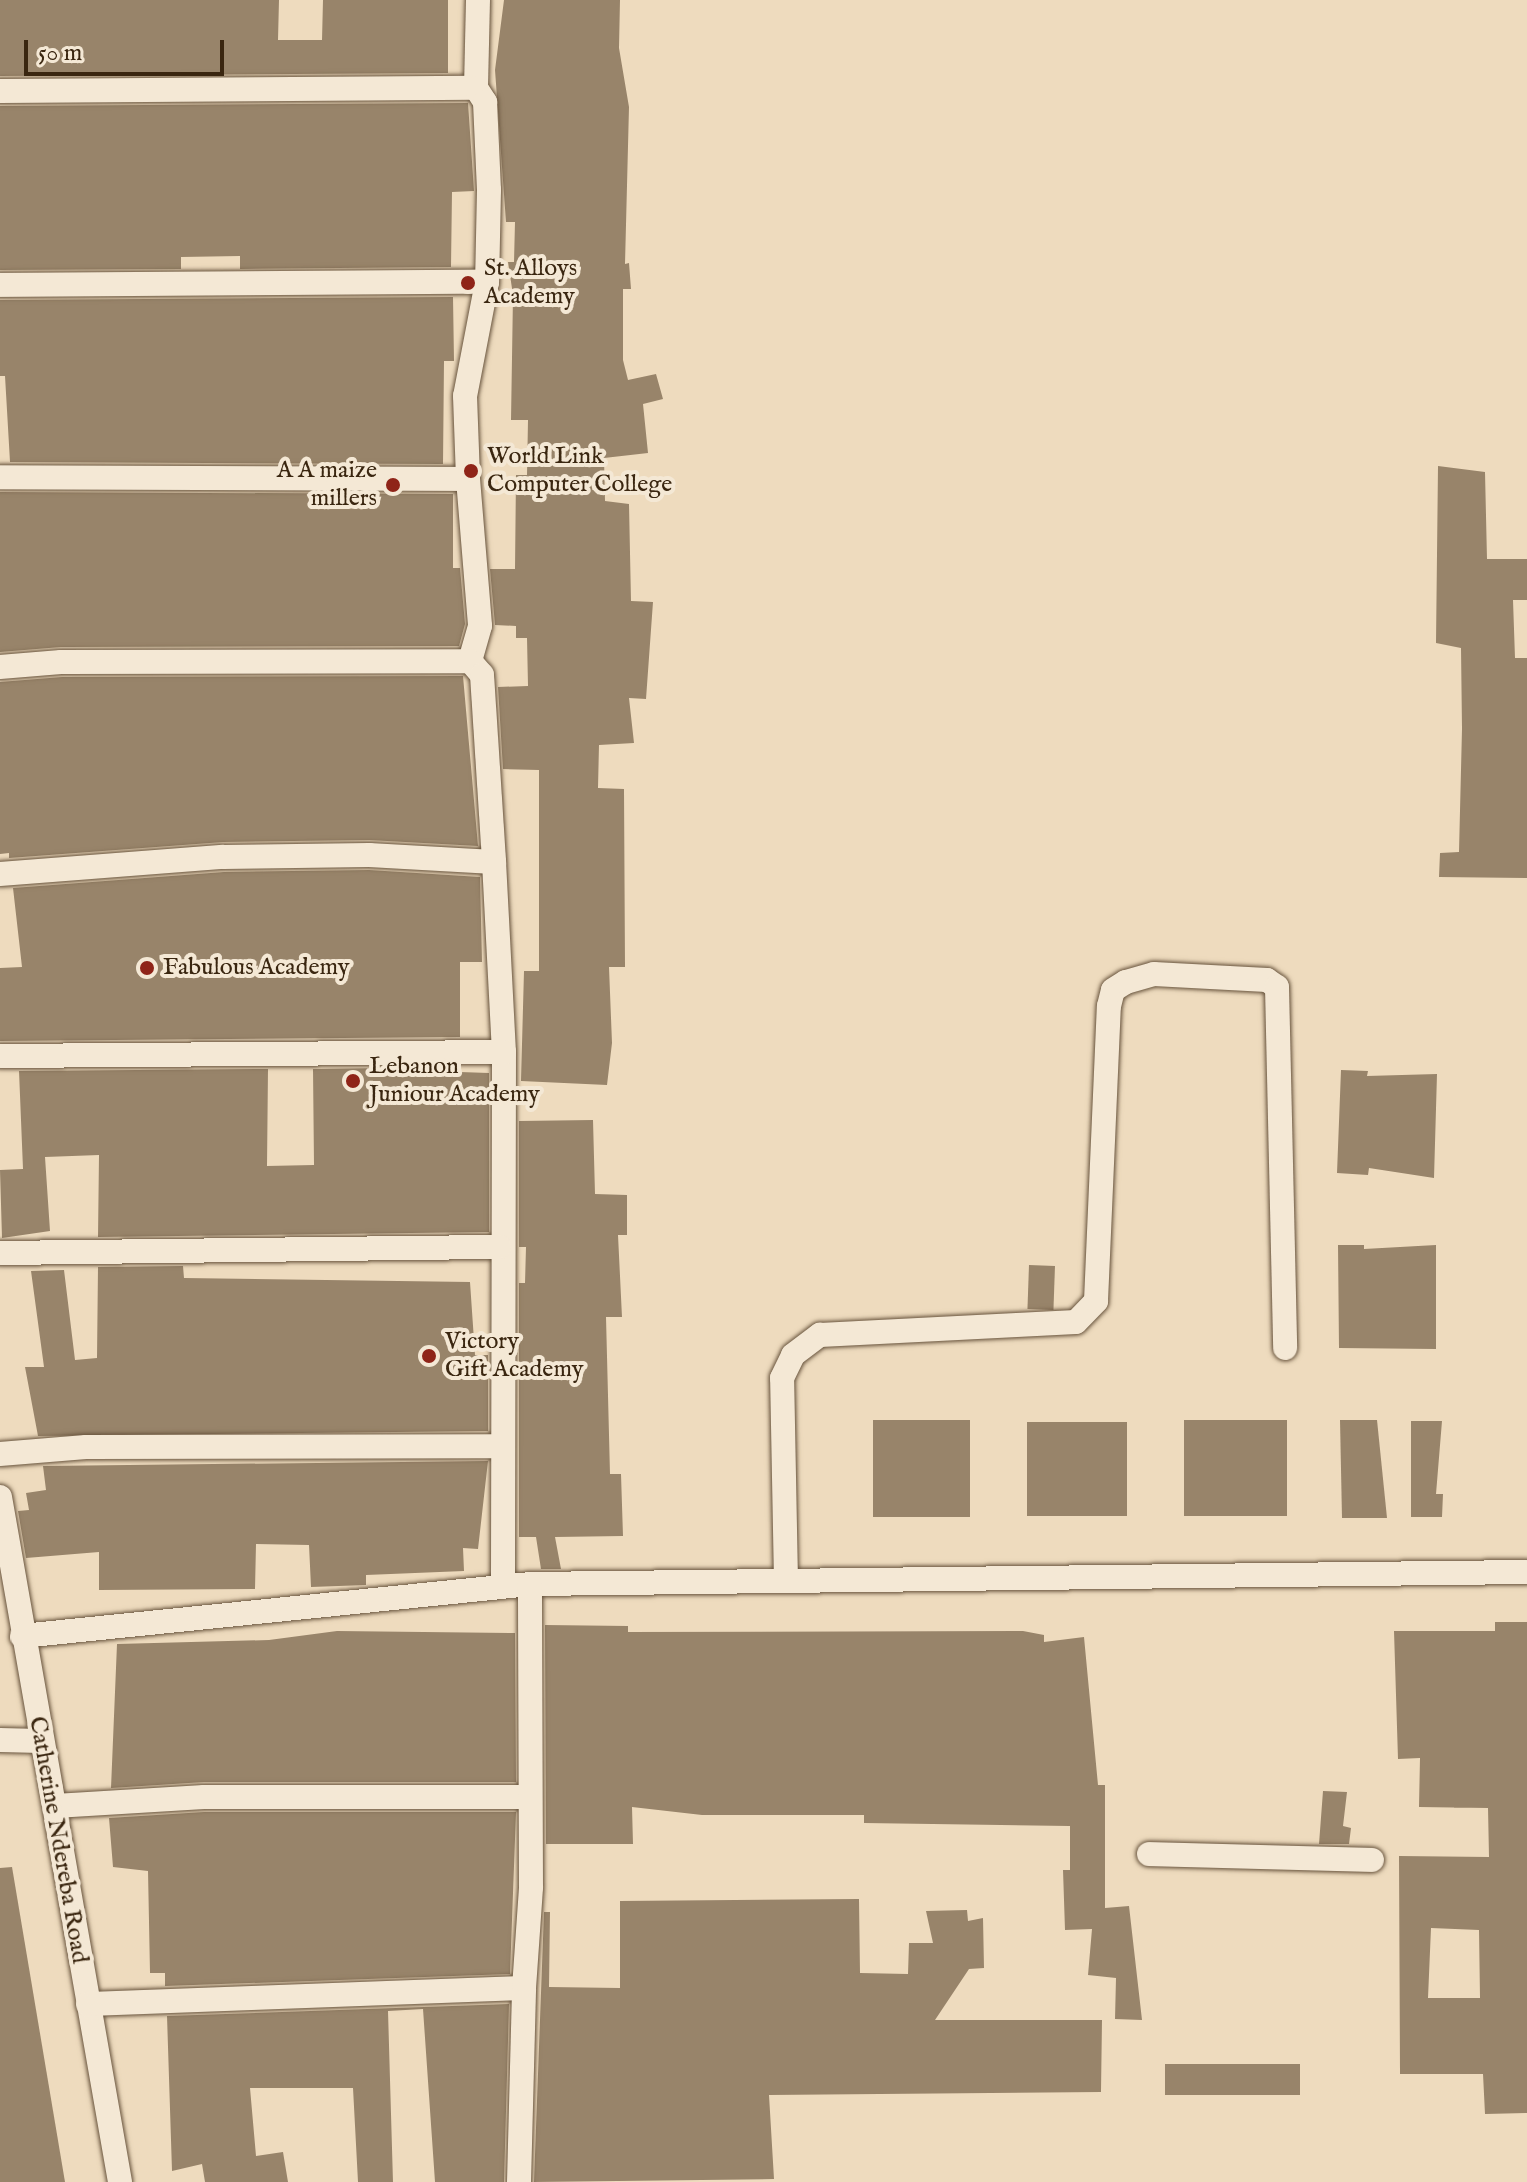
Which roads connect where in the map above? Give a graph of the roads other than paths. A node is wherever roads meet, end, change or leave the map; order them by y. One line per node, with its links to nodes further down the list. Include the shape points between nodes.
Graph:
1 (478, 0): 2 (street)
2 (476, 88): 3 (street); 4 (street, via 485,102 488,125)
3 (0, 91)
4 (487, 282): 5 (street); 7 (street, via 465,396)
5 (0, 285)
6 (0, 477): 7 (street)
7 (468, 479): 8 (street, via 480,626)
8 (470, 661): 9 (street, via 61,662); 10 (street, via 482,675)
9 (0, 667)
10 (494, 862): 11 (street, via 385,855 223,857); 12 (street)
11 (0, 874)
12 (504, 1052): 13 (street); 14 (street)
13 (0, 1056)
14 (499, 1247): 15 (street); 17 (street)
15 (0, 1253)
16 (1285, 1348): 21 (street, via 1277,987 1267,980 1154,974 1126,982 1113,990 1109,1006 1096,1301 1076,1322 820,1335 793,1355 782,1378)
17 (503, 1446): 18 (street, via 131,1446); 23 (street)
18 (0, 1454)
19 (0, 1497): 24 (street, Catherine Ndereba Road)
20 (1527, 1572): 21 (street)
21 (786, 1581): 22 (street)
22 (530, 1584): 23 (street); 27 (street)
23 (503, 1586): 24 (street)
24 (22, 1636): 26 (street, Catherine Ndereba Road)
25 (0, 1740): 26 (street)
26 (41, 1741): 28 (street, Catherine Ndereba Road)
27 (530, 1797): 28 (street, via 204,1797); 31 (street)
28 (55, 1806): 32 (street, Catherine Ndereba Road)
29 (1149, 1854): 30 (street)
30 (1372, 1860)
31 (524, 1988): 32 (street); 34 (street)
32 (88, 2004): 33 (street, Catherine Ndereba Road)
33 (120, 2182)
34 (519, 2182)

